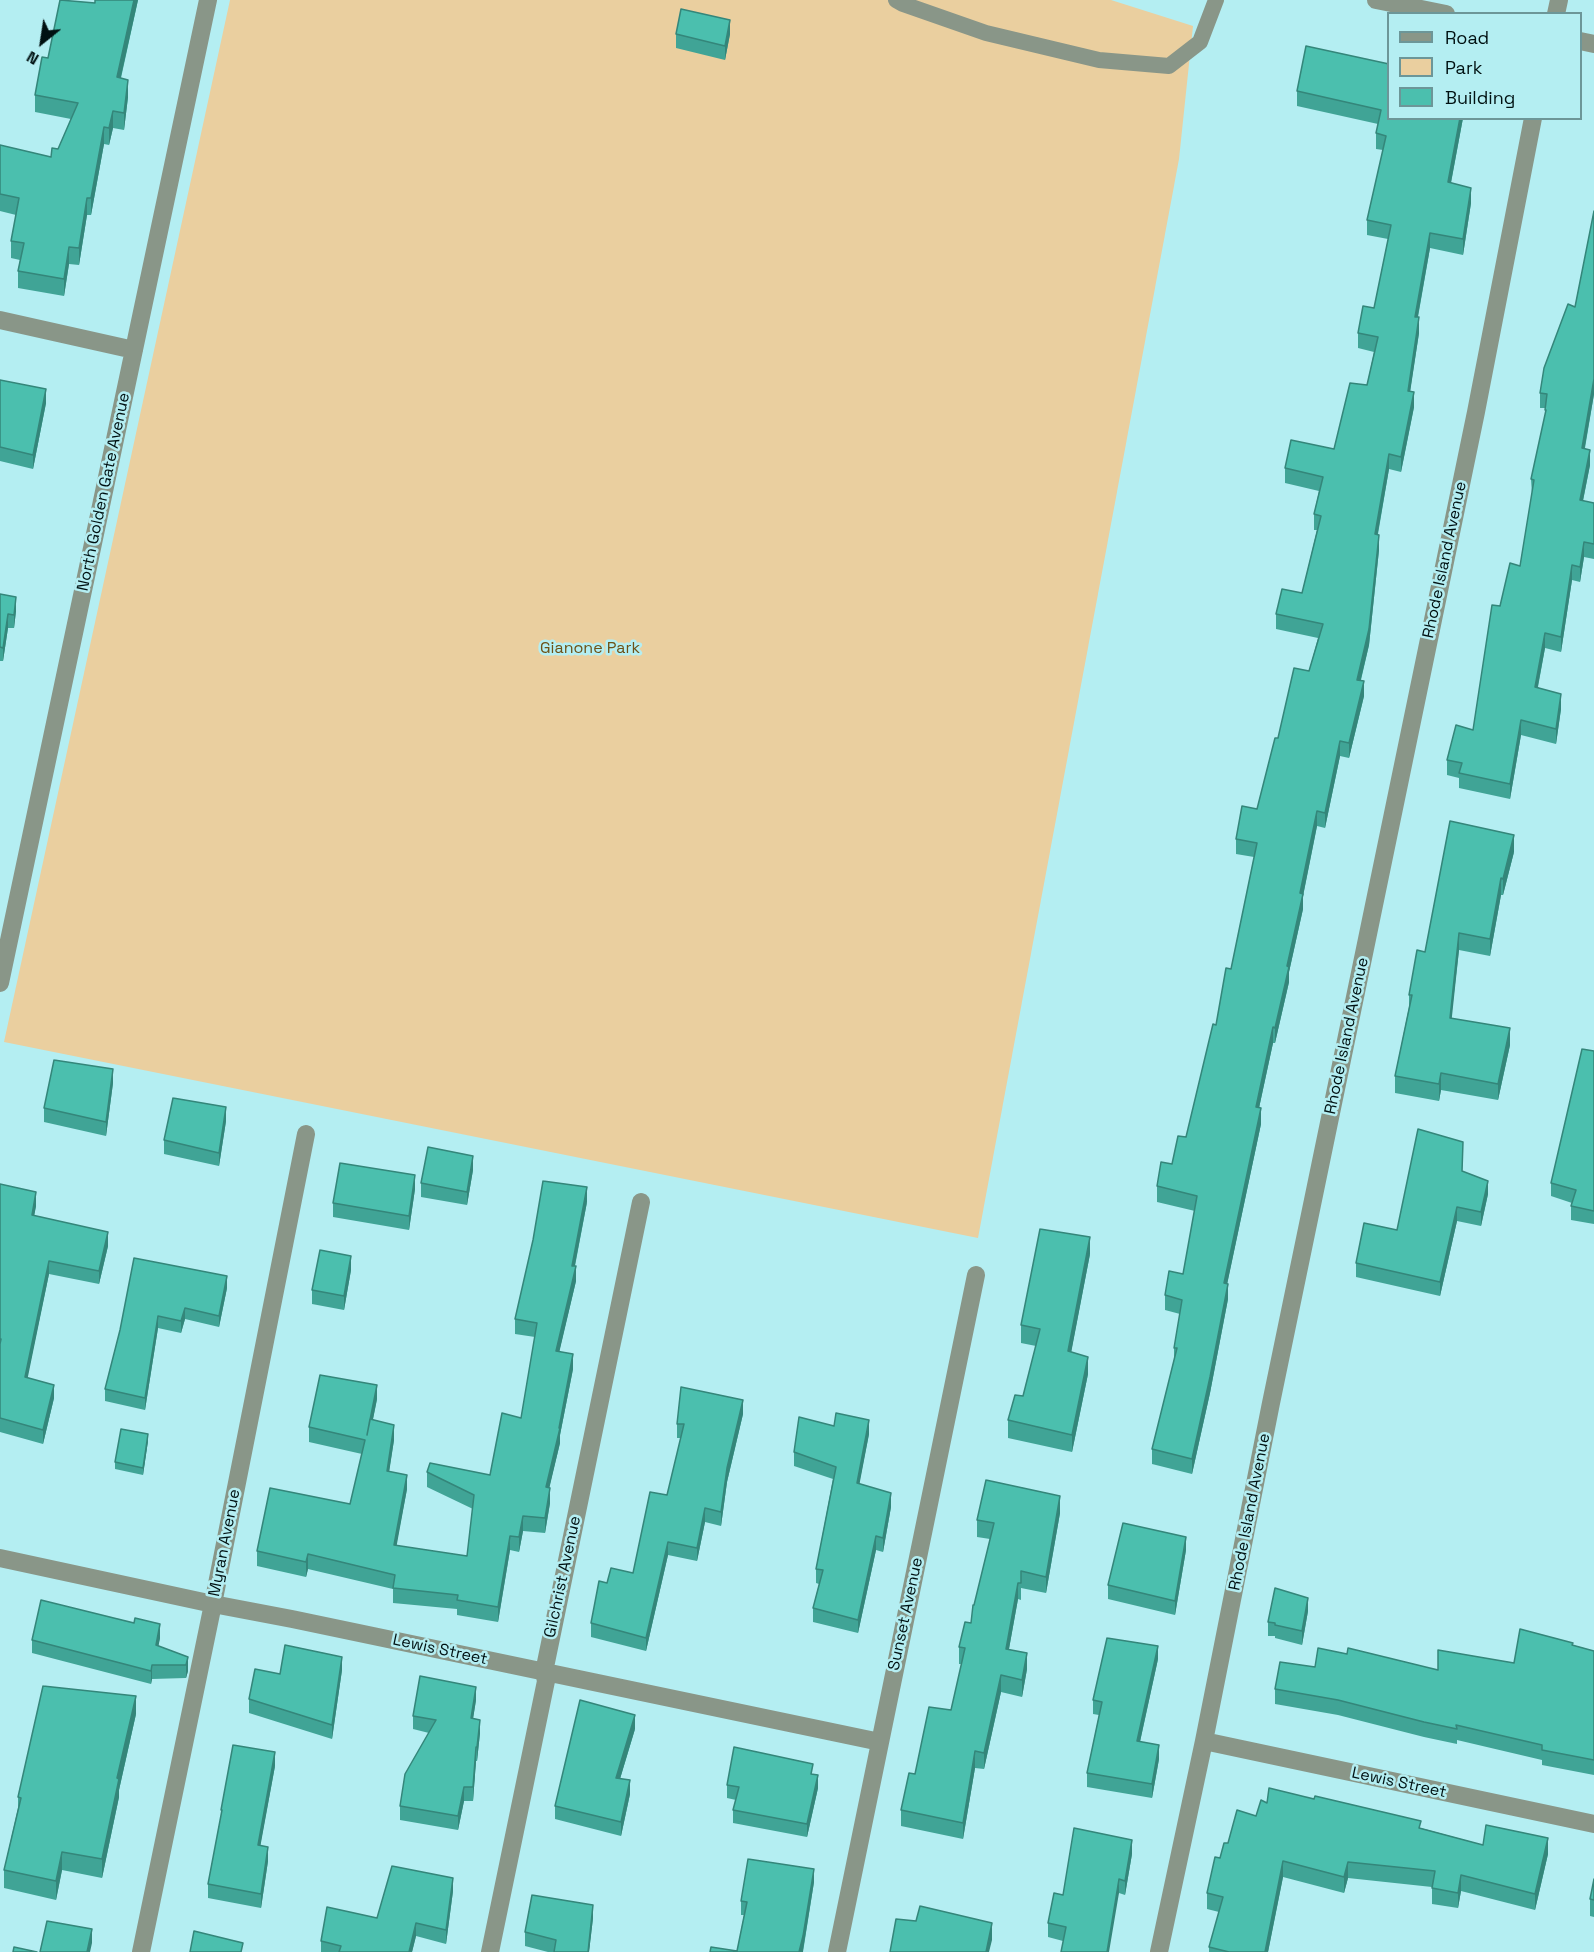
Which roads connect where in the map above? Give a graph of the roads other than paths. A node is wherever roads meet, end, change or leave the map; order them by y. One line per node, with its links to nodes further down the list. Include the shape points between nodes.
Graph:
1 (208, 0): 8 (street, North Golden Gate Avenue)
2 (896, 0): 3 (lane, via 986,33 1099,60 1169,66 1200,42)
3 (1216, 0)
4 (1376, 0): 5 (street)
5 (1436, 12)
6 (1533, 120): 17 (street, Rhode Island Avenue)
7 (0, 320): 8 (street)
8 (134, 350): 9 (street, North Golden Gate Avenue)
9 (6, 936): 10 (street, North Golden Gate Avenue)
10 (0, 983)
11 (306, 1134): 15 (street, Myran Avenue)
12 (641, 1202): 16 (street, Gilchrist Avenue)
13 (976, 1275): 18 (street, Sunset Avenue)
14 (0, 1558): 15 (street, Lewis Street)
15 (213, 1604): 16 (street, Lewis Street); 20 (street, Myran Avenue)
16 (544, 1672): 18 (street, Lewis Street); 21 (street, Gilchrist Avenue, via 546,1681)
17 (1204, 1741): 19 (street, Lewis Street); 23 (street, Rhode Island Avenue)
18 (880, 1742): 22 (street, Sunset Avenue)
19 (1594, 1824)
20 (141, 1952)
21 (490, 1952)
22 (837, 1952)
23 (1159, 1952)

